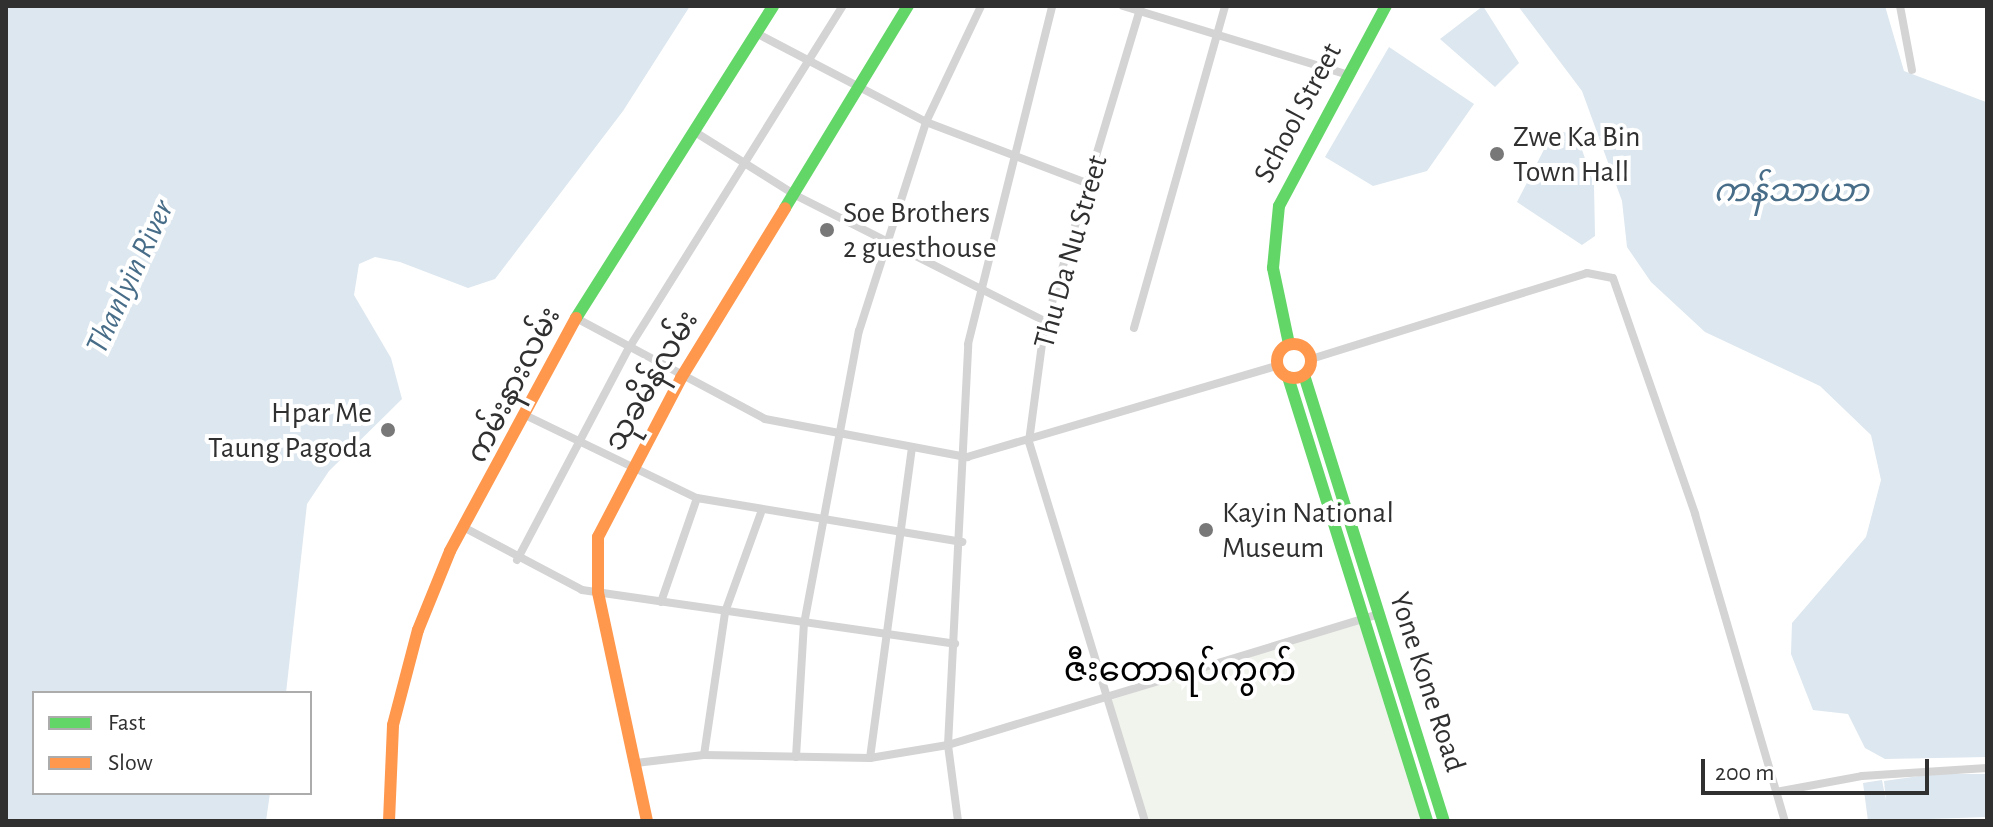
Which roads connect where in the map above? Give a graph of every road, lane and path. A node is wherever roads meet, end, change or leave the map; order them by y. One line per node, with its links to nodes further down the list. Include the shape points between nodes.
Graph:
1 (773, 6): 11 (street, ကမ်းနားလမ်း)
2 (843, 6): 13 (street)
3 (908, 6): 16 (street, သုခမိန်လမ်း)
4 (981, 6): 17 (street)
5 (1052, 6): 19 (street)
6 (1123, 6): 10 (street)
7 (1225, 6): 12 (street)
8 (1386, 6): 15 (street, School Street)
9 (1900, 6): 14 (street)
10 (1140, 8): 12 (street); 21 (street, Thu Da Nu Street)
11 (756, 33): 13 (street); 18 (street, ကမ်းနားလမ်း)
12 (1216, 34): 15 (street); 27 (street)
13 (810, 62): 16 (street); 20 (street)
14 (1912, 70)
15 (1346, 74): 28 (street, School Street, via 1285,188 1275,225 1273,268)
16 (859, 90): 17 (street); 22 (street, သုခမိန်လမ်း)
17 (926, 122): 19 (street); 23 (street)
18 (695, 132): 20 (street); 25 (street, ကမ်းနားလမ်း)
19 (1013, 153): 21 (street); 24 (street)
20 (746, 164): 22 (street); 29 (street)
21 (1092, 185): 26 (street, Thu Da Nu Street)
22 (797, 196): 23 (street); 34 (street, သုခမိန်လမ်း)
23 (885, 241): 24 (street); 36 (street)
24 (977, 291): 26 (street); 40 (street)
25 (576, 318): 29 (street); 35 (street, ကမ်းနားလမ်း)
26 (1046, 322): 38 (street, Thu Da Nu Street)
27 (1134, 328)
28 (1289, 344): 30 (street, via 1306,348); 31 (street)
29 (629, 348): 34 (street); 37 (street)
30 (1311, 359): 32 (street); 66 (street, via 1587,273 1613,278 1695,514)
31 (1277, 366): 33 (street); 38 (street)
32 (1304, 375): 33 (street); 42 (street, Yone Kone Road)
33 (1288, 377): 43 (street)
34 (681, 378): 36 (street, via 765,419); 41 (street, သုခမိန်လမ်း)
35 (527, 416): 37 (street); 47 (street, ကမ်းနားလမ်း)
36 (837, 435): 39 (street); 46 (street)
37 (578, 442): 41 (street); 50 (street)
38 (1029, 442): 40 (street); 59 (street, Thu Da Nu Street)
39 (912, 448): 40 (street); 48 (street)
40 (967, 457): 49 (street)
41 (630, 470): 44 (street); 51 (street, သုခမိန်လမ်း, via 598,537)
42 (1339, 487): 43 (street); 54 (street, Yone Kone Road)
43 (1324, 491): 55 (street)
44 (697, 498): 45 (street); 52 (street)
45 (762, 510): 46 (street); 53 (street)
46 (820, 521): 48 (street); 56 (street)
47 (467, 529): 50 (street); 67 (street, ကမ်းနားလမ်း, via 434,587 397,710)
48 (897, 535): 49 (street); 57 (street)
49 (962, 542): 58 (street)
50 (517, 560): 51 (street)
51 (598, 592): 52 (street); 64 (street, သုခမိန်လမ်း)
52 (661, 602): 53 (street)
53 (725, 612): 56 (street); 61 (street)
54 (1378, 614): 55 (street); 72 (street, Yone Kone Road)
55 (1363, 618): 59 (street); 71 (street)
56 (804, 624): 57 (street); 62 (street)
57 (885, 636): 58 (street); 63 (street)
58 (955, 644): 60 (street)
59 (1108, 701): 60 (street); 70 (street, Thu Da Nu Street)
60 (948, 745): 63 (street); 69 (street)
61 (704, 755): 62 (street); 64 (street)
62 (796, 757): 63 (street)
63 (870, 758)
64 (636, 763): 68 (street, သုခမိန်လမ်း)
65 (1987, 768): 66 (street, via 1862,776)
66 (1776, 792): 73 (street)
67 (389, 821)
68 (647, 821)
69 (958, 821)
70 (1145, 821)
71 (1427, 821)
72 (1444, 821)
73 (1785, 821)

